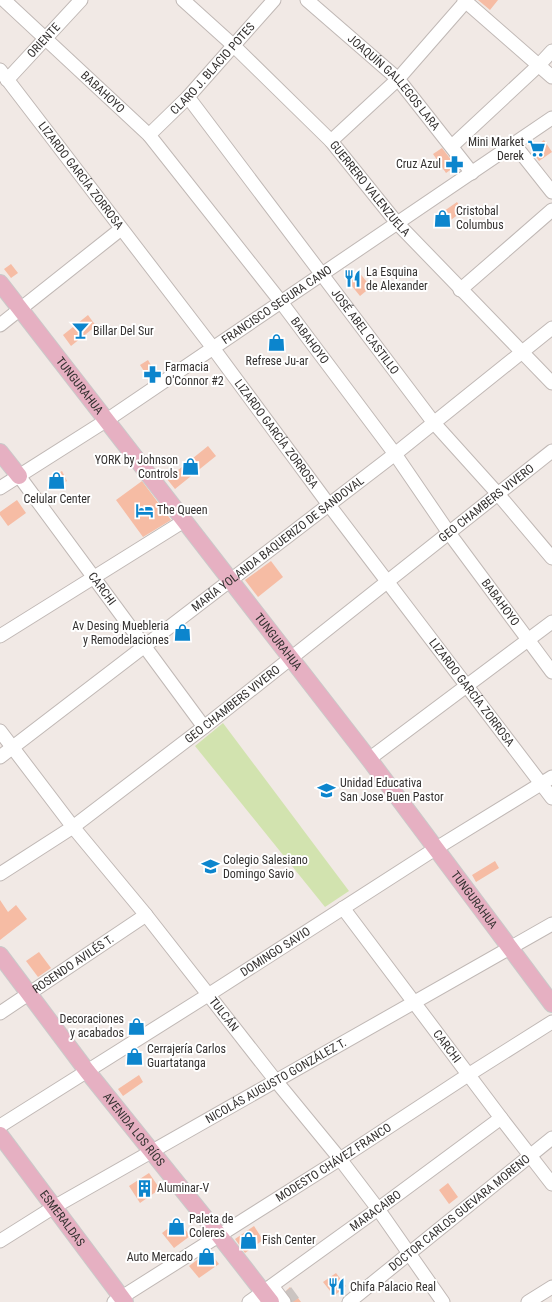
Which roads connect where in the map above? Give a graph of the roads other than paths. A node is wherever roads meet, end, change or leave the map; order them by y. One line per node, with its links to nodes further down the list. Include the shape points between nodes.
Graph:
1 (4, 0): 7 (street, BABAHOYO)
2 (81, 0): 7 (street, ORIENTE)
3 (183, 0): 8 (street, GUERRERO VALENZUELA)
4 (274, 0): 8 (street, CLARO J. BLACIO POTES)
5 (307, 0): 13 (street, JOAQUÍN GALLEGOS LARA)
6 (466, 0): 10 (street); 13 (street)
7 (46, 38): 11 (street, ORIENTE); 16 (street, BABAHOYO)
8 (234, 46): 14 (street, CLARO J. BLACIO POTES); 17 (street, GUERRERO VALENZUELA)
9 (552, 51): 10 (street)
10 (539, 65): 12 (street); 19 (street)
11 (4, 75): 24 (street, LIZARDO GARCÍA ZORROSA)
12 (552, 77)
13 (398, 79): 17 (street); 19 (street, JOAQUÍN GALLEGOS LARA)
14 (188, 97): 16 (street, CLARO J. BLACIO POTES); 25 (street, JOSÉ ABEL CASTILLO)
15 (552, 118): 18 (street, FRANCISCO SEGURA CANO)
16 (149, 135): 28 (street, BABAHOYO)
17 (331, 141): 23 (street, GUERRERO VALENZUELA)
18 (514, 144): 20 (street, FRANCISCO SEGURA CANO); 21 (street)
19 (452, 146): 20 (street, JOAQUÍN GALLEGOS LARA)
20 (472, 173): 23 (street, FRANCISCO SEGURA CANO)
21 (552, 192)
22 (552, 210): 27 (street)
23 (397, 224): 25 (street, FRANCISCO SEGURA CANO); 27 (street, GUERRERO VALENZUELA)
24 (121, 229): 29 (street); 32 (street, LIZARDO GARCÍA ZORROSA)
25 (322, 275): 28 (street, FRANCISCO SEGURA CANO); 36 (street, JOSÉ ABEL CASTILLO)
26 (0, 283): 29 (main road, TUNGURAHUA)
27 (460, 290): 33 (street, GUERRERO VALENZUELA)
28 (281, 302): 32 (street, FRANCISCO SEGURA CANO); 39 (street, BABAHOYO)
29 (20, 309): 30 (street); 35 (main road, TUNGURAHUA)
30 (0, 325)
31 (552, 328): 33 (street, MARÍA YOLANDA BAQUERIZO DE SANDOVAL)
32 (213, 348): 35 (street, FRANCISCO SEGURA CANO); 43 (street, LIZARDO GARCÍA ZORROSA)
33 (522, 353): 34 (street, GUERRERO VALENZUELA); 36 (street, MARÍA YOLANDA BAQUERIZO DE SANDOVAL)
34 (552, 383)
35 (107, 420): 40 (street, FRANCISCO SEGURA CANO); 44 (main road, TUNGURAHUA)
36 (434, 423): 39 (street, MARÍA YOLANDA BAQUERIZO DE SANDOVAL); 42 (street, JOSÉ ABEL CASTILLO)
37 (552, 451): 42 (street, GEO CHAMBERS VIVERO)
38 (0, 452): 40 (main road, CARCHI)
39 (396, 454): 43 (street, MARÍA YOLANDA BAQUERIZO DE SANDOVAL); 45 (street, BABAHOYO)
40 (19, 476): 41 (street, FRANCISCO SEGURA CANO); 47 (street, CARCHI)
41 (0, 488)
42 (498, 494): 45 (street, GEO CHAMBERS VIVERO); 46 (street, JOSÉ ABEL CASTILLO)
43 (329, 505): 48 (street, MARÍA YOLANDA BAQUERIZO DE SANDOVAL); 49 (street, LIZARDO GARCÍA ZORROSA)
44 (184, 521): 47 (street); 48 (main road, TUNGURAHUA)
45 (449, 533): 49 (street, GEO CHAMBERS VIVERO); 52 (street, BABAHOYO)
46 (552, 558)
47 (94, 577): 51 (street); 53 (street, CARCHI)
48 (230, 581): 53 (street, MARÍA YOLANDA BAQUERIZO DE SANDOVAL); 54 (main road, TUNGURAHUA)
49 (388, 581): 54 (street, GEO CHAMBERS VIVERO); 56 (street, LIZARDO GARCÍA ZORROSA)
50 (552, 622): 52 (street)
51 (0, 636)
52 (528, 640): 55 (street, BABAHOYO); 56 (street)
53 (144, 647): 57 (street, CARCHI); 59 (street, MARÍA YOLANDA BAQUERIZO DE SANDOVAL)
54 (290, 659): 57 (street, GEO CHAMBERS VIVERO); 61 (main road, TUNGURAHUA)
55 (552, 672)
56 (467, 686): 61 (street); 62 (street, LIZARDO GARCÍA ZORROSA)
57 (204, 727): 64 (street, GEO CHAMBERS VIVERO)
58 (0, 731): 59 (street, TULCÁN)
59 (12, 747): 60 (street, MARÍA YOLANDA BAQUERIZO DE SANDOVAL); 64 (street, TULCÁN)
60 (0, 757)
61 (369, 759): 65 (main road, TUNGURAHUA)
62 (547, 781): 63 (street, LIZARDO GARCÍA ZORROSA); 65 (street, DOMINGO SAVIO)
63 (552, 798)
64 (73, 827): 66 (street, GEO CHAMBERS VIVERO); 68 (street, TULCÁN)
65 (435, 849): 67 (street, DOMINGO SAVIO); 70 (main road, TUNGURAHUA)
66 (0, 874)
67 (343, 908): 73 (street, DOMINGO SAVIO); 75 (street, CARCHI)
68 (146, 915): 73 (street, TULCÁN); 74 (street, ROSENDO AVILÉS T.)
69 (552, 924): 70 (street, NICOLÁS AUGUSTO GONZÁLEZ T.)
70 (510, 948): 75 (street, NICOLÁS AUGUSTO GONZÁLEZ T.); 76 (main road, TUNGURAHUA)
71 (0, 955): 74 (main road, AVENIDA LOS RÍOS)
72 (0, 971): 74 (main road, AVENIDA LOS RÍOS)
73 (208, 995): 79 (street, DOMINGO SAVIO); 81 (street, TULCÁN)
74 (25, 996): 77 (street, ROSENDO AVILÉS T.); 79 (main road, AVENIDA LOS RÍOS)
75 (414, 1003): 80 (street, CARCHI); 81 (street, NICOLÁS AUGUSTO GONZÁLEZ T.)
76 (552, 1004)
77 (0, 1013)
78 (552, 1022): 80 (street, MODESTO CHÁVEZ FRANCO)
79 (83, 1073): 83 (street, DOMINGO SAVIO); 87 (main road, AVENIDA LOS RÍOS)
80 (468, 1074): 82 (street, CARCHI); 89 (street, MODESTO CHÁVEZ FRANCO)
81 (276, 1081): 87 (street, NICOLÁS AUGUSTO GONZÁLEZ T.); 89 (street, TULCÁN)
82 (501, 1118): 88 (street, CARCHI); 91 (street, MARACAIBO)
83 (0, 1126)
84 (0, 1135): 92 (main road, ESMERALDAS)
85 (552, 1138): 88 (street, DOCTOR CARLOS GUEVARA MORENO)
86 (0, 1152): 92 (main road, ESMERALDAS)
87 (148, 1154): 92 (street, NICOLÁS AUGUSTO GONZÁLEZ T.); 93 (main road, AVENIDA LOS RÍOS)
88 (530, 1156): 90 (street, CARCHI); 95 (street, DOCTOR CARLOS GUEVARA MORENO)
89 (340, 1159): 91 (street, TULCÁN); 93 (street, MODESTO CHÁVEZ FRANCO)
90 (552, 1184)
91 (378, 1209): 95 (street, TULCÁN); 97 (street, MARACAIBO)
92 (49, 1210): 94 (street, NICOLÁS AUGUSTO GONZÁLEZ T.); 98 (main road, ESMERALDAS)
93 (214, 1237): 97 (main road, AVENIDA LOS RÍOS); 98 (street, MODESTO CHÁVEZ FRANCO)
94 (0, 1240)
95 (409, 1254): 99 (street, DOCTOR CARLOS GUEVARA MORENO); 100 (street, TULCÁN)
96 (552, 1287): 101 (street)
97 (269, 1295)
98 (118, 1301)
99 (349, 1302)
100 (443, 1302)
101 (528, 1302)

